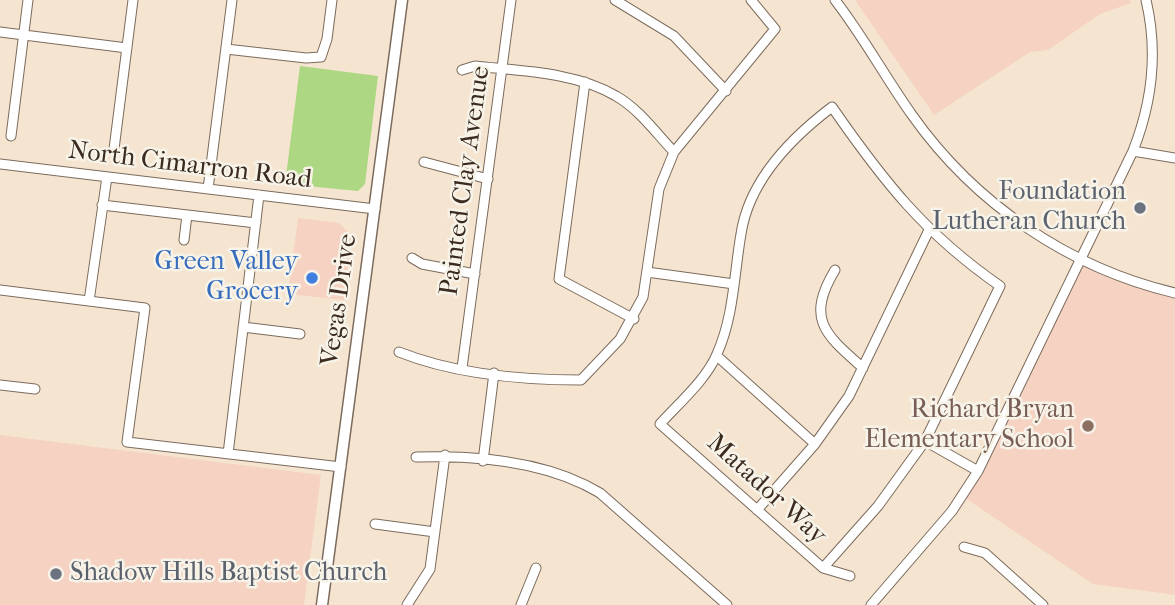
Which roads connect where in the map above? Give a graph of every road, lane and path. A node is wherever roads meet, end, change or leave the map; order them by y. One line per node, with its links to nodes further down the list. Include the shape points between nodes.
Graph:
1 (29, 0): 12 (street)
2 (133, 0): 13 (street)
3 (232, 0): 14 (street)
4 (332, 0): 14 (street, via 321,57)
5 (402, 0): 31 (main road, Vegas Drive)
6 (511, 0): 15 (street, Painted Clay Avenue)
7 (615, 0): 18 (street, via 674,36)
8 (751, 0): 18 (street, via 775,29)
9 (835, 0): 37 (street, via 911,114 958,171 1021,224)
10 (1146, 0): 21 (street, via 1151,79)
11 (0, 33): 12 (street)
12 (24, 35): 13 (street); 19 (street)
13 (127, 48): 20 (street)
14 (226, 49): 28 (street)
15 (502, 69): 16 (street, via 475,66); 17 (street); 27 (street, Painted Clay Avenue)
16 (462, 70)
17 (585, 82): 22 (street, via 617,96); 45 (street, via 559,279)
18 (726, 91): 22 (street)
19 (11, 136)
20 (114, 149)
21 (1133, 151): 23 (street); 37 (street)
22 (674, 152): 39 (street, via 659,189)
23 (1175, 158)
24 (424, 162): 27 (street)
25 (0, 164): 26 (street, North Cimarron Road)
26 (107, 177): 28 (street, North Cimarron Road); 30 (street)
27 (488, 179): 40 (street, Painted Clay Avenue)
28 (208, 189): 29 (street, North Cimarron Road)
29 (259, 195): 31 (street, North Cimarron Road); 33 (street)
30 (102, 205): 32 (street); 44 (street)
31 (375, 209): 61 (main road, Vegas Drive)
32 (187, 215): 33 (street); 35 (street)
33 (256, 223): 46 (street)
34 (929, 230): 41 (street, via 879,175 832,107 807,126 757,185 741,231); 51 (street); 55 (street, via 1000,286)
35 (184, 240)
36 (412, 258): 40 (street)
37 (1081, 260): 43 (street); 62 (street)
38 (835, 270): 51 (street, via 826,285 822,327 828,338)
39 (648, 272): 41 (street); 45 (street)
40 (475, 274): 50 (street, Painted Clay Avenue)
41 (734, 284): 49 (street, via 728,328)
42 (0, 290): 44 (street)
43 (1175, 293)
44 (89, 301): 57 (street, via 145,308 127,442)
45 (634, 319): 52 (street, via 581,380)
46 (243, 327): 47 (street); 57 (street)
47 (300, 334)
48 (399, 352): 50 (street)
49 (716, 356): 56 (street); 63 (street, Matador Way, via 660,424)
50 (462, 368): 52 (street)
51 (863, 368): 56 (street)
52 (494, 373): 60 (street)
53 (0, 385): 54 (street)
54 (35, 389)
55 (925, 441): 62 (street); 68 (street, via 894,486)
56 (815, 444): 63 (street)
57 (228, 454): 61 (street)
58 (445, 455): 59 (street); 60 (street); 65 (street)
59 (416, 457)
60 (483, 461): 73 (street, via 549,470 584,483)
61 (341, 467): 70 (main road, Vegas Drive)
62 (978, 471): 74 (street, via 952,511)
63 (757, 510): 68 (street, Matador Way)
64 (375, 524): 65 (street)
65 (435, 532): 71 (street, via 426,580)
66 (964, 547): 75 (street, via 985,553)
67 (536, 568): 72 (street)
68 (822, 568): 69 (street, Matador Way)
69 (850, 576)
70 (323, 605)
71 (407, 605)
72 (521, 605)
73 (727, 605)
74 (871, 605)
75 (1043, 605)

